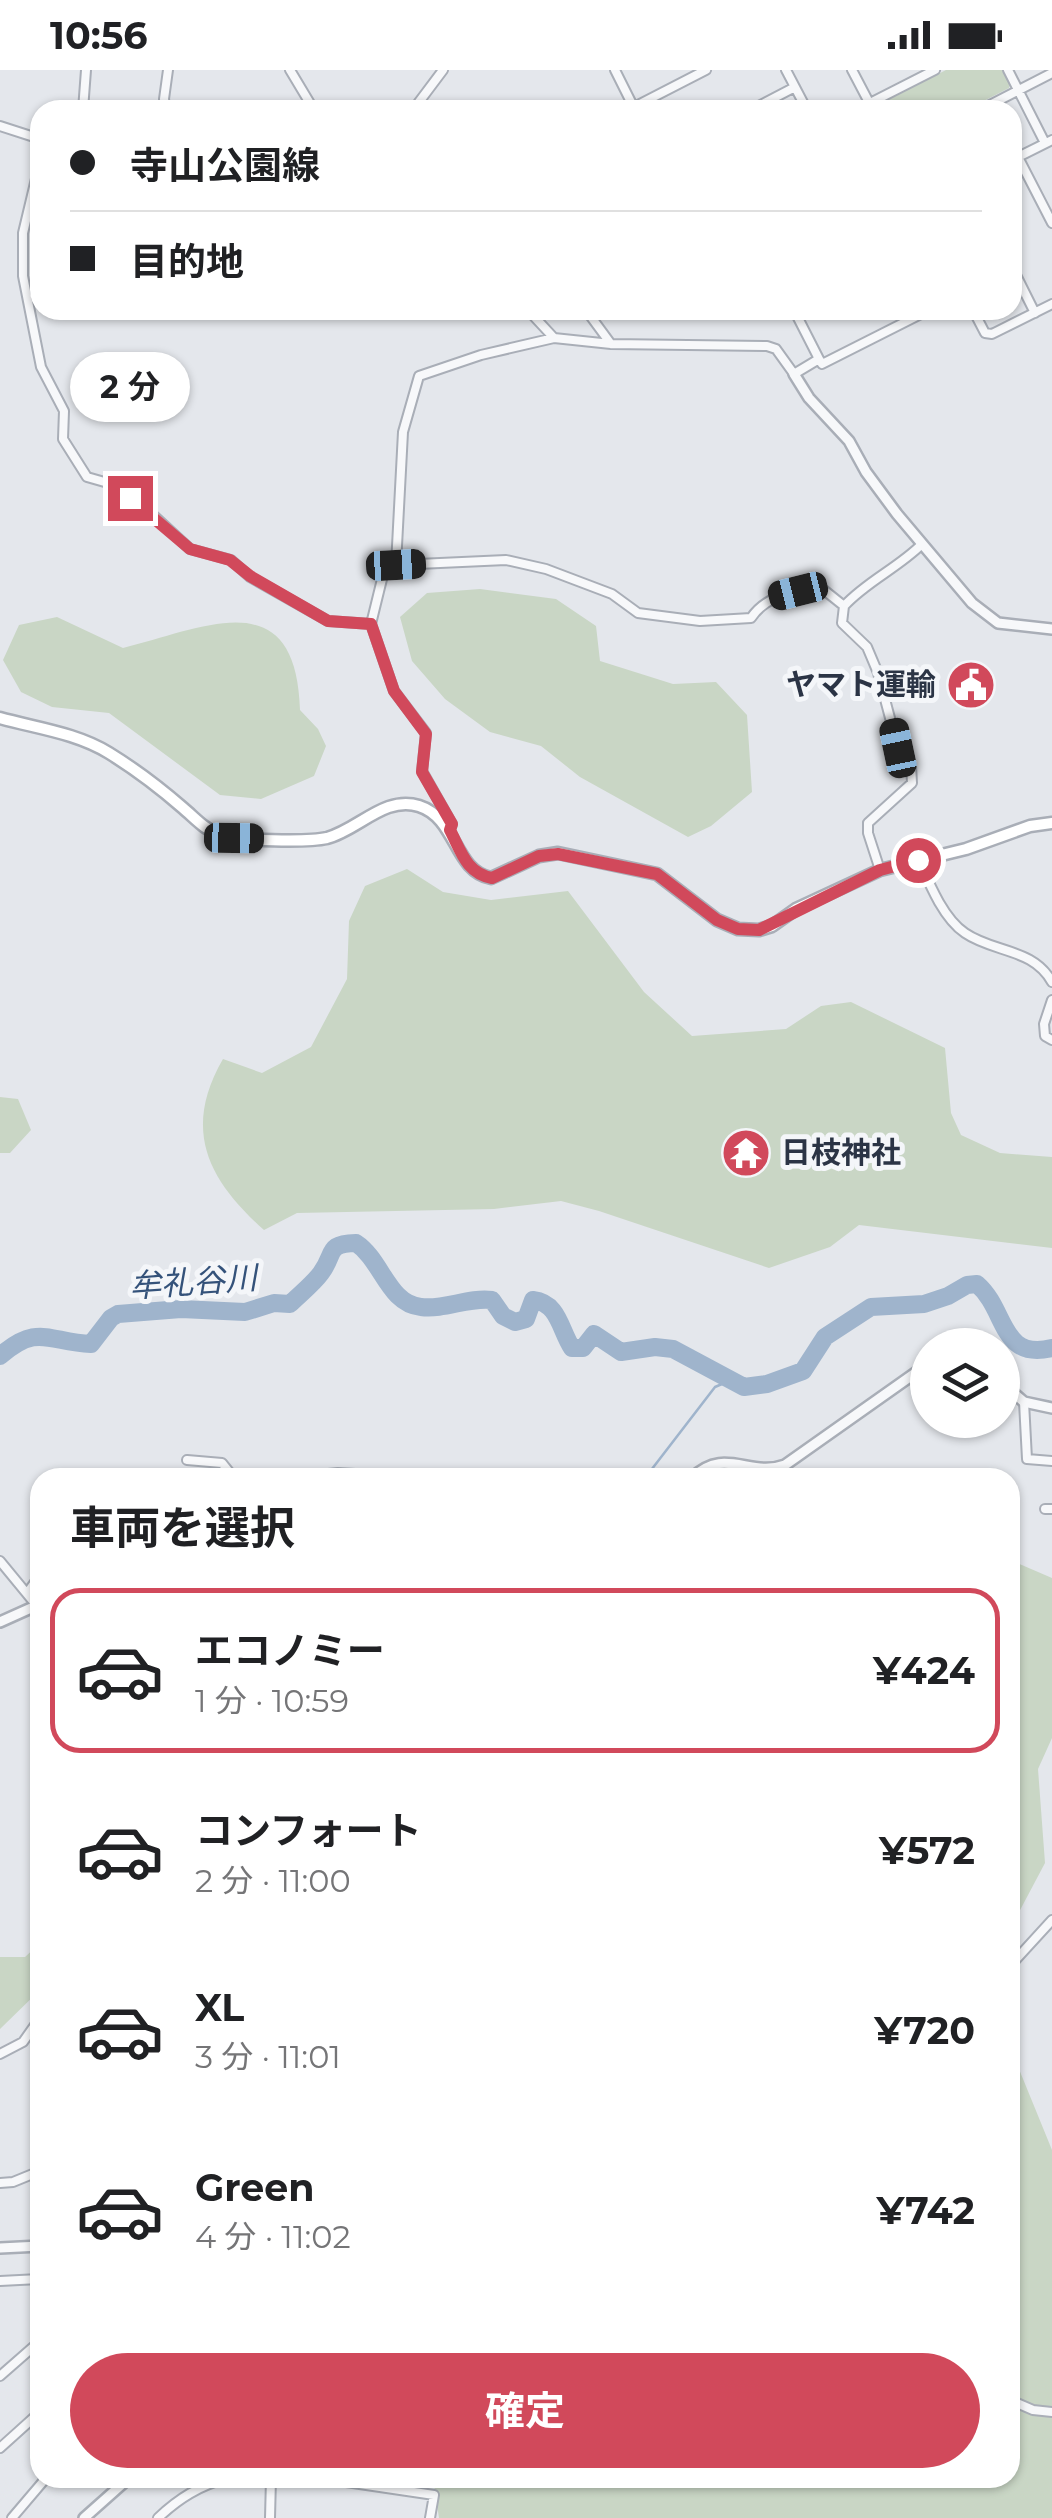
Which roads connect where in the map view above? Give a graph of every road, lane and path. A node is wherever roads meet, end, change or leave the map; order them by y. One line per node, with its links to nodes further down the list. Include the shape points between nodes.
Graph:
1 (86, 70): 14 (street)
2 (168, 70): 15 (street)
3 (290, 70): 16 (street)
4 (444, 70): 17 (street)
5 (615, 70): 18 (street)
6 (706, 70): 19 (street)
7 (786, 70): 12 (street)
8 (852, 70): 22 (street)
9 (935, 70): 23 (street)
10 (1008, 70): 13 (street)
11 (1052, 74): 13 (street)
12 (795, 87): 20 (street); 21 (street)
13 (1018, 90): 24 (street); 27 (street)
14 (84, 100)
15 (164, 100)
16 (308, 100)
17 (421, 100)
18 (630, 100)
19 (651, 100)
20 (770, 100)
21 (802, 100)
22 (868, 100)
23 (884, 100)
24 (999, 100)
25 (0, 126): 26 (street)
26 (30, 136)
27 (1049, 141): 28 (street)
28 (1022, 154)
29 (1022, 170): 31 (street)
30 (30, 204): 34 (street, via 23,233)
31 (1052, 222)
32 (1022, 286): 35 (street)
33 (1052, 304): 35 (street)
34 (30, 311)
35 (1036, 313): 43 (street)
36 (32, 320): 51 (street, via 41,367 64,411 63,439 87,477 108,483 190,549 230,560 328,621)
37 (537, 320): 44 (street)
38 (593, 320): 45 (street)
39 (799, 320): 46 (street)
40 (909, 320): 46 (street, via 822,364)
41 (978, 320): 42 (street, via 984,333 992,334)
42 (1021, 320)
43 (1022, 320)
44 (554, 338): 45 (street); 49 (street, via 419,376 403,432)
45 (611, 344): 47 (street, via 768,346)
46 (819, 358): 47 (street)
47 (794, 374): 48 (street)
48 (922, 544): 50 (street); 52 (street, via 988,617)
49 (396, 565): 50 (street, via 525,563 660,618 750,618 778,596 819,586); 51 (street, via 384,570)
50 (844, 606): 57 (street, via 842,623 867,647 898,748 911,765 912,782 868,823)
51 (371, 624): 55 (street, via 394,691 426,734 422,772)
52 (1052, 629)
53 (0, 718): 55 (main road, via 106,751 221,836 326,838 400,804 426,809)
54 (1052, 823): 56 (main road)
55 (450, 830): 57 (main road, via 470,869 484,877 558,854 657,874 717,920 747,930 772,926)
56 (918, 860): 57 (main road); 58 (street, via 962,931 1034,960)
57 (880, 870)
58 (1052, 982)
59 (1052, 1000): 60 (street, via 1044,1029)
60 (1052, 1040)
61 (910, 1377): 70 (street, via 785,1465)
62 (1020, 1399): 63 (street)
63 (1024, 1402): 64 (street); 66 (street, via 1027,1458)
64 (1052, 1408)
65 (187, 1460): 67 (street, via 222,1462)
66 (1052, 1461)
67 (225, 1468)
68 (702, 1468): 69 (street, via 718,1462)
69 (759, 1468)
70 (771, 1468)
71 (0, 1561): 73 (street)
72 (30, 1589): 73 (street)
73 (28, 1592): 74 (street)
74 (30, 1595)
75 (30, 1609): 76 (street)
76 (0, 1622)
77 (1052, 1920): 78 (street)
78 (1020, 1955)
79 (30, 2033): 80 (street)
80 (0, 2054)
81 (30, 2175): 82 (street)
82 (0, 2183)
83 (30, 2246): 84 (street)
84 (0, 2248)
85 (30, 2279): 86 (street)
86 (0, 2281)
87 (30, 2350): 88 (street)
88 (0, 2376)
89 (1020, 2405): 90 (street)
90 (1052, 2412)
91 (30, 2421): 92 (street)
92 (0, 2448)
93 (38, 2488): 98 (street)
94 (118, 2488): 99 (street)
95 (198, 2488): 100 (street)
96 (270, 2488): 101 (street)
97 (387, 2488): 102 (street, via 434,2495)
98 (12, 2518)
99 (84, 2518)
100 (158, 2518)
101 (270, 2518)
102 (430, 2518)

